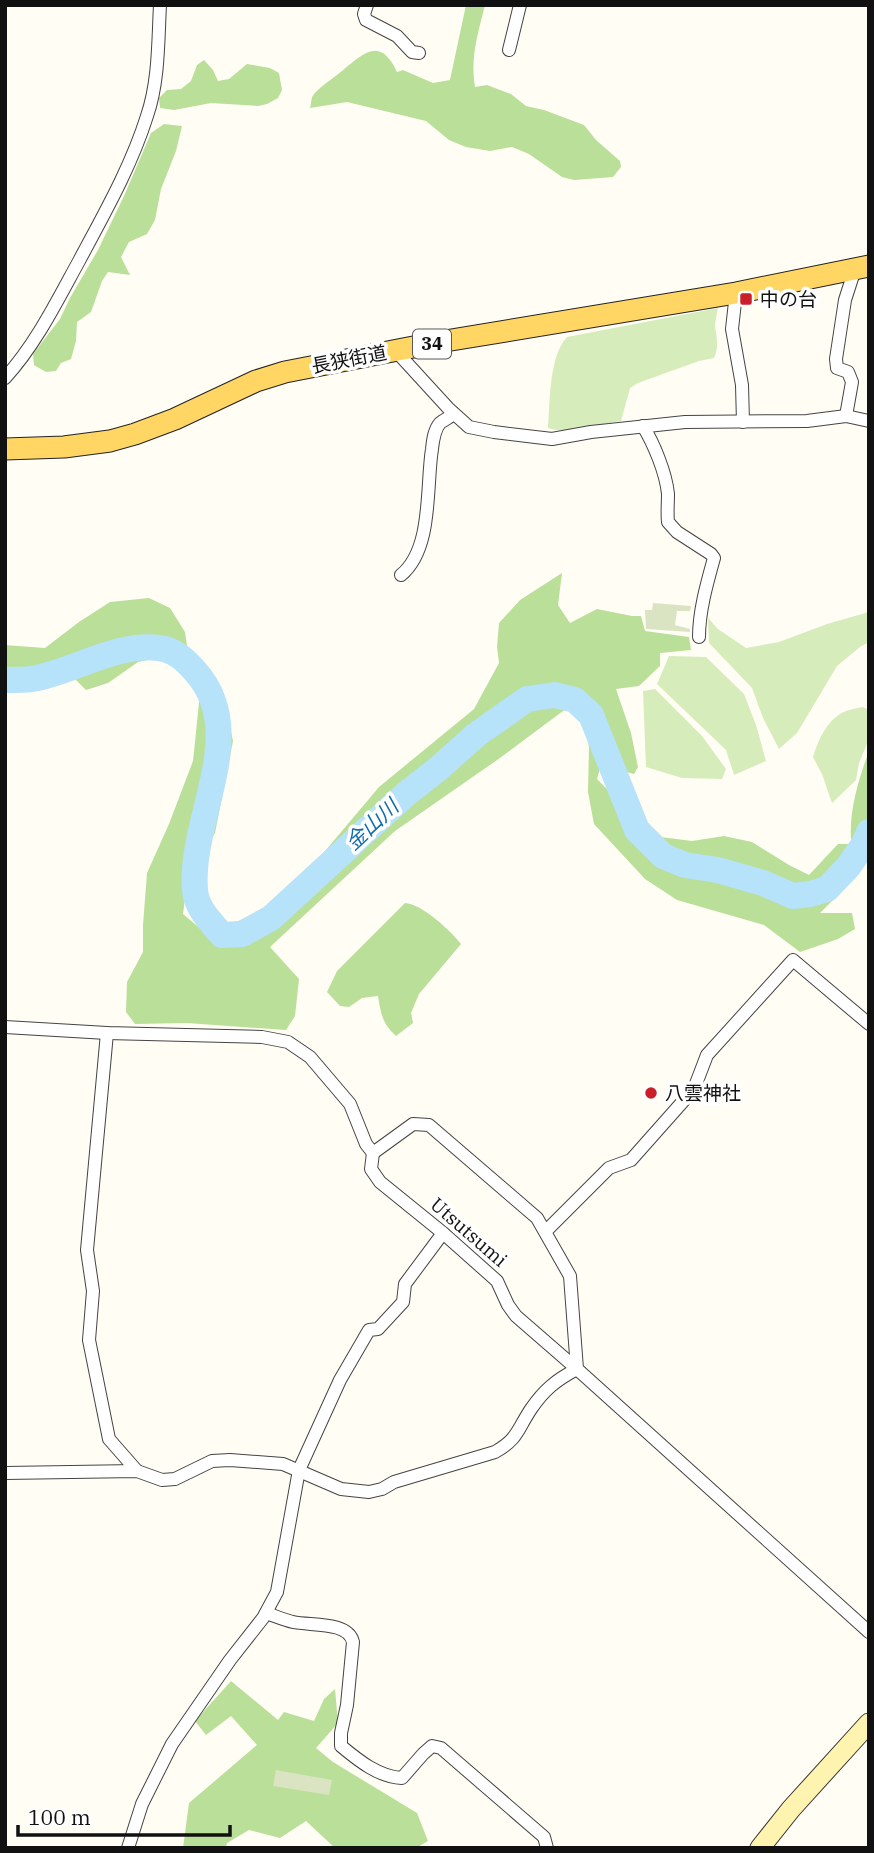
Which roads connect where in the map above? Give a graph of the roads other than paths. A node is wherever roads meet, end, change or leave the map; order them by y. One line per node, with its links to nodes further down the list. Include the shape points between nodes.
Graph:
1 (159, 5): 9 (street, via 155,82 148,115 118,187 48,318)
2 (367, 5): 5 (street, via 366,20)
3 (520, 5): 4 (street)
4 (509, 50)
5 (419, 53)
6 (862, 268): 7 (main road, 長狭街道 / 34); 11 (street, via 845,300 836,359 836,368 848,372 852,382)
7 (736, 293): 8 (main road, 長狭街道 / 34); 13 (street, via 732,330 742,384)
8 (395, 350): 10 (street); 15 (main road, 長狭街道 / 34, via 270,376 161,425 110,441)
9 (5, 378)
10 (454, 414): 14 (street, via 469,427 552,439); 16 (street, via 434,435 426,520 414,560)
11 (846, 416): 12 (street); 13 (street)
12 (869, 421)
13 (743, 422): 14 (street)
14 (643, 426): 17 (street, via 666,483 668,522 714,558)
15 (5, 449)
16 (401, 575)
17 (699, 637)
18 (869, 1024): 22 (street, via 793,960 707,1055 694,1089 631,1160 609,1168)
19 (5, 1027): 20 (street, Utsutsumi)
20 (107, 1032): 21 (street, Utsutsumi, via 262,1037 288,1042 310,1057 350,1104); 25 (street, via 87,1250 93,1291 89,1340 109,1439)
21 (373, 1153): 22 (street, via 413,1124 429,1125 537,1218); 23 (street, Utsutsumi, via 371,1169 380,1182)
22 (546, 1231): 24 (street, via 570,1276)
23 (443, 1233): 24 (street, Utsutsumi, via 497,1281 516,1316); 26 (street, via 405,1284 403,1302 378,1329 369,1330 340,1380)
24 (577, 1369): 26 (street, via 543,1393 519,1432 495,1451 369,1492 341,1489); 29 (street, Utsutsumi)
25 (137, 1471): 26 (street, via 162,1480 175,1479 212,1461 230,1460 283,1464); 27 (street)
26 (299, 1471): 28 (street, via 277,1592)
27 (5, 1473)
28 (266, 1613): 31 (street, via 172,1744 142,1804); 32 (street, via 292,1622 342,1628 352,1637 341,1746 365,1765 402,1778 432,1746 441,1748 544,1837)
29 (869, 1632)
30 (869, 1723): 33 (main road)
31 (128, 1848)
32 (547, 1848)
33 (760, 1848)

